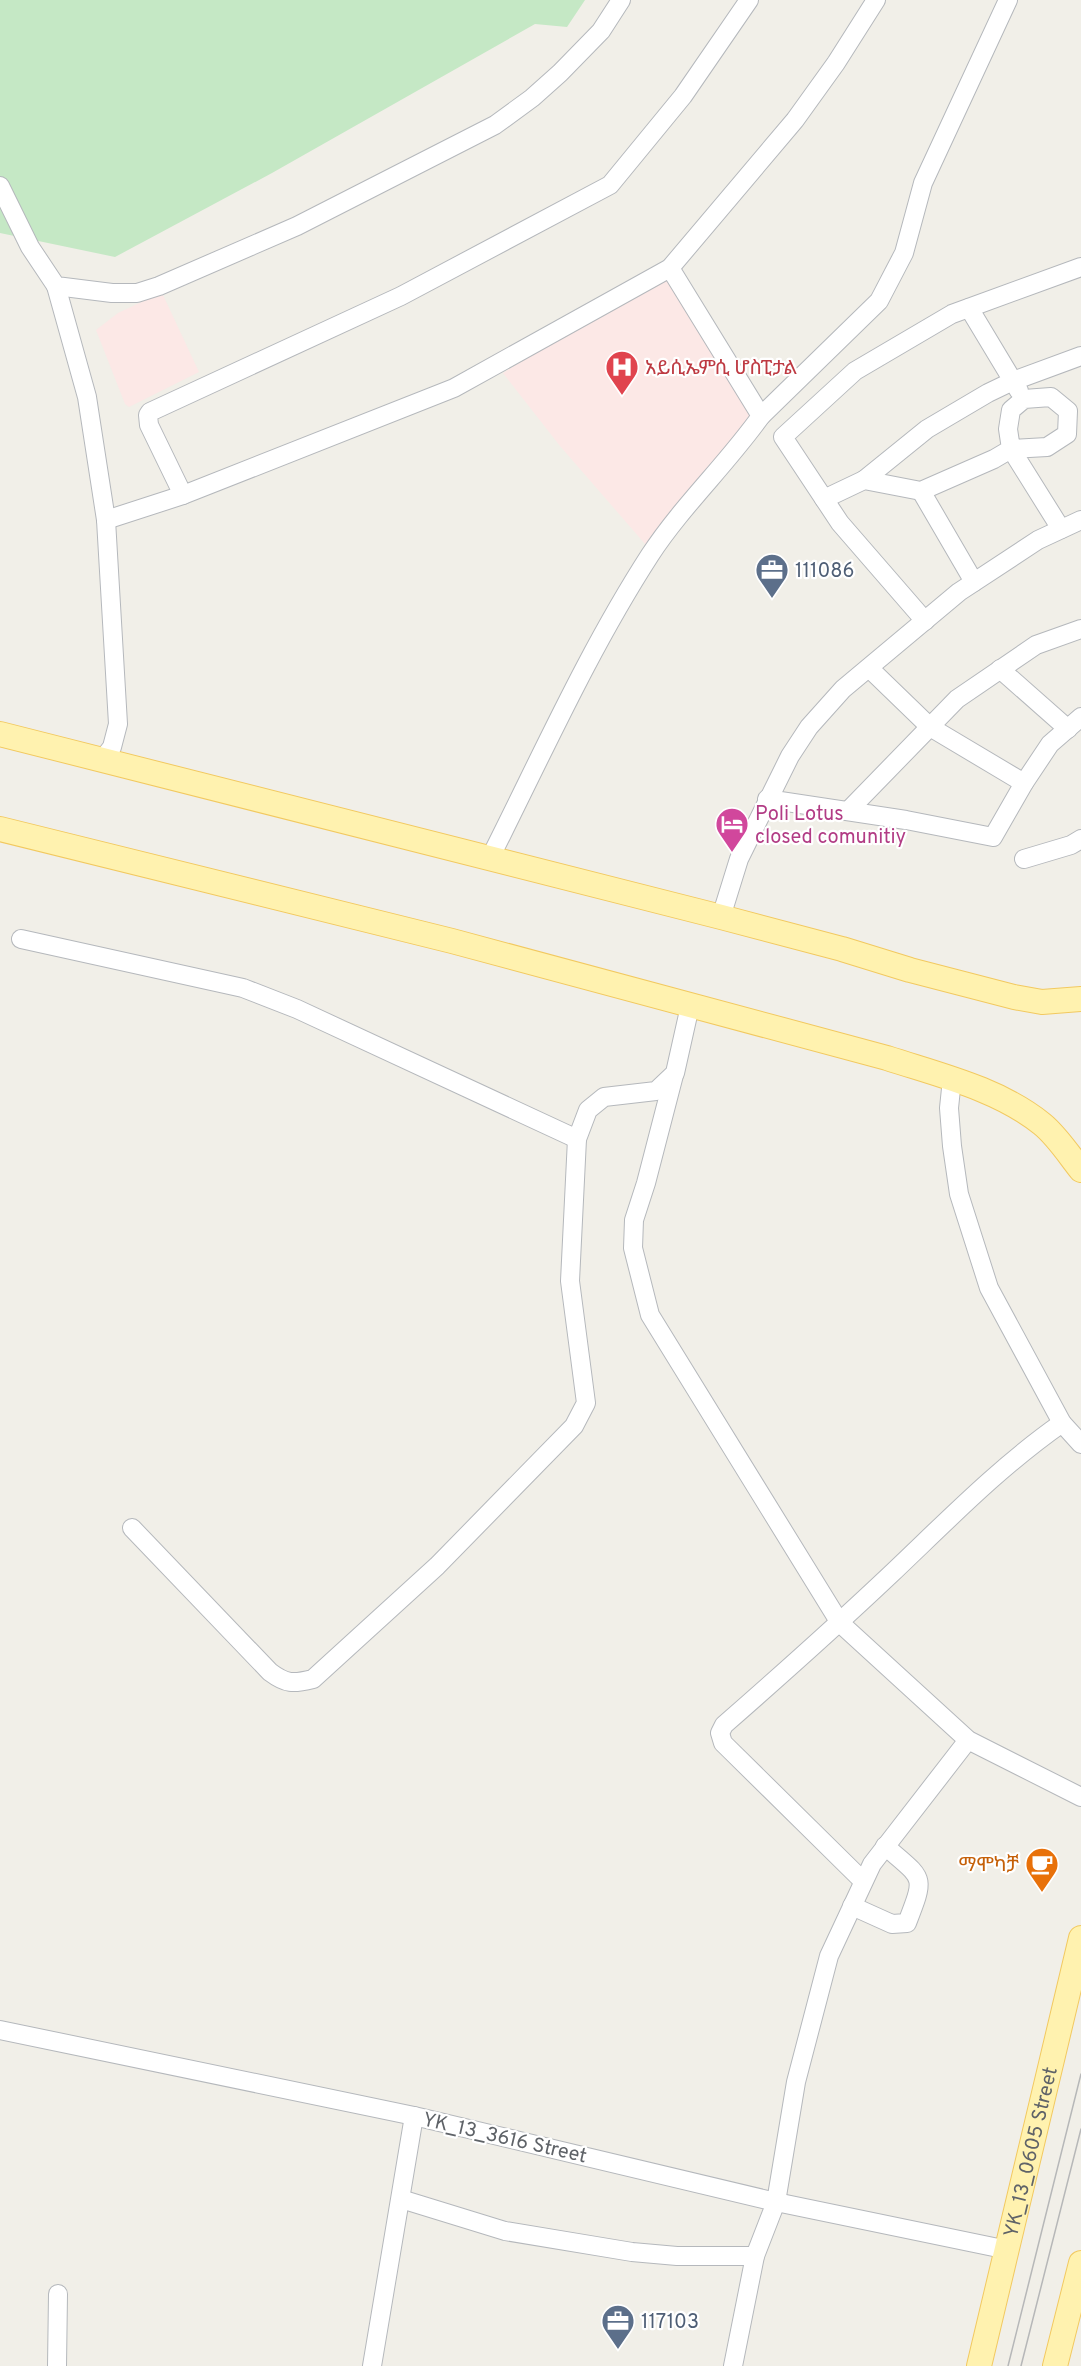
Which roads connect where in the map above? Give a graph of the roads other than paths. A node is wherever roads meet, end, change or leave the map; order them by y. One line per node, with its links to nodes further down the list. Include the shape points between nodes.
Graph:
1 (621, 0): 8 (street, via 601,31 560,73 495,125 297,226 137,292)
2 (749, 0): 18 (street, via 682,96 610,185 401,296 150,412 149,425)
3 (876, 0): 7 (street, via 795,120)
4 (1008, 0): 13 (street, via 923,183 904,253 879,301)
5 (1, 191): 8 (street)
6 (1081, 267): 9 (street)
7 (670, 268): 13 (street); 18 (street, via 454,388)
8 (56, 286): 20 (street, via 87,397)
9 (969, 308): 11 (street); 19 (street, via 855,371 783,437)
10 (1081, 356): 11 (street)
11 (1013, 381): 12 (street); 16 (street, via 927,429)
12 (1024, 399): 14 (street, via 1051,398 1068,411); 15 (street, via 1011,410)
13 (761, 416): 37 (street, via 652,552 615,610)
14 (1074, 429): 15 (street, via 1047,447)
15 (1011, 449): 17 (street); 22 (street)
16 (864, 480): 17 (street); 19 (street)
17 (921, 491): 23 (street)
18 (183, 495): 20 (street)
19 (824, 499): 24 (street)
20 (106, 520): 31 (street, via 118,724 112,747)
21 (1081, 520): 22 (street)
22 (1061, 529): 23 (street)
23 (974, 582): 24 (street)
24 (925, 621): 26 (street)
25 (1081, 629): 27 (street, via 1036,645)
26 (869, 668): 29 (street); 33 (street, via 843,689 809,727)
27 (1000, 669): 28 (street); 29 (street, via 957,699)
28 (1075, 723): 32 (street, via 1050,744)
29 (930, 727): 32 (street); 34 (street)
30 (0, 734): 31 (main road)
31 (102, 760): 37 (main road)
32 (1024, 783): 34 (street, via 993,837)
33 (767, 799): 34 (street); 39 (street, via 739,859)
34 (848, 811)
35 (0, 829): 42 (main road)
36 (1081, 839): 38 (street)
37 (490, 858): 39 (main road)
38 (1024, 859)
39 (721, 917): 41 (main road, via 1014,997 1042,1002)
40 (21, 939): 45 (street, via 243,988 297,1009)
41 (1081, 999)
42 (690, 1006): 43 (street); 44 (main road)
43 (675, 1073): 45 (street, via 656,1091 604,1097 588,1110); 50 (street, via 634,1220 633,1248 650,1315)
44 (952, 1079): 46 (main road, via 1021,1108 1045,1126); 47 (street, via 950,1118 959,1194 989,1288)
45 (577, 1139): 49 (street, via 570,1281 586,1403 574,1426 509,1494 331,1664 313,1679 283,1681)
46 (1081, 1170)
47 (1062, 1423): 48 (street); 50 (street, via 998,1473)
48 (1081, 1444)
49 (132, 1528)
50 (840, 1623): 51 (street); 54 (street, via 724,1725 720,1733 723,1743)
51 (968, 1740): 52 (street); 53 (street)
52 (1081, 1797)
53 (885, 1846): 54 (street); 55 (street, via 917,1874 920,1888 907,1923 892,1923)
54 (863, 1881): 55 (street)
55 (852, 1906): 60 (street, via 829,1956 799,2070)
56 (1081, 1938): 61 (main road, YK_13_0605 Street)
57 (0, 2030): 58 (street, YK_13_3616 Street)
58 (414, 2116): 59 (street); 60 (street, YK_13_3616 Street)
59 (401, 2199): 62 (street, via 505,2231 621,2250 677,2256); 66 (street)
60 (776, 2202): 61 (street, YK_13_3616 Street); 62 (street)
61 (1008, 2250): 68 (main road, YK_13_0605 Street)
62 (755, 2256): 67 (street)
63 (1081, 2263): 69 (main road)
64 (58, 2294): 65 (street)
65 (57, 2366)
66 (372, 2366)
67 (733, 2366)
68 (979, 2366)
69 (1055, 2366)

